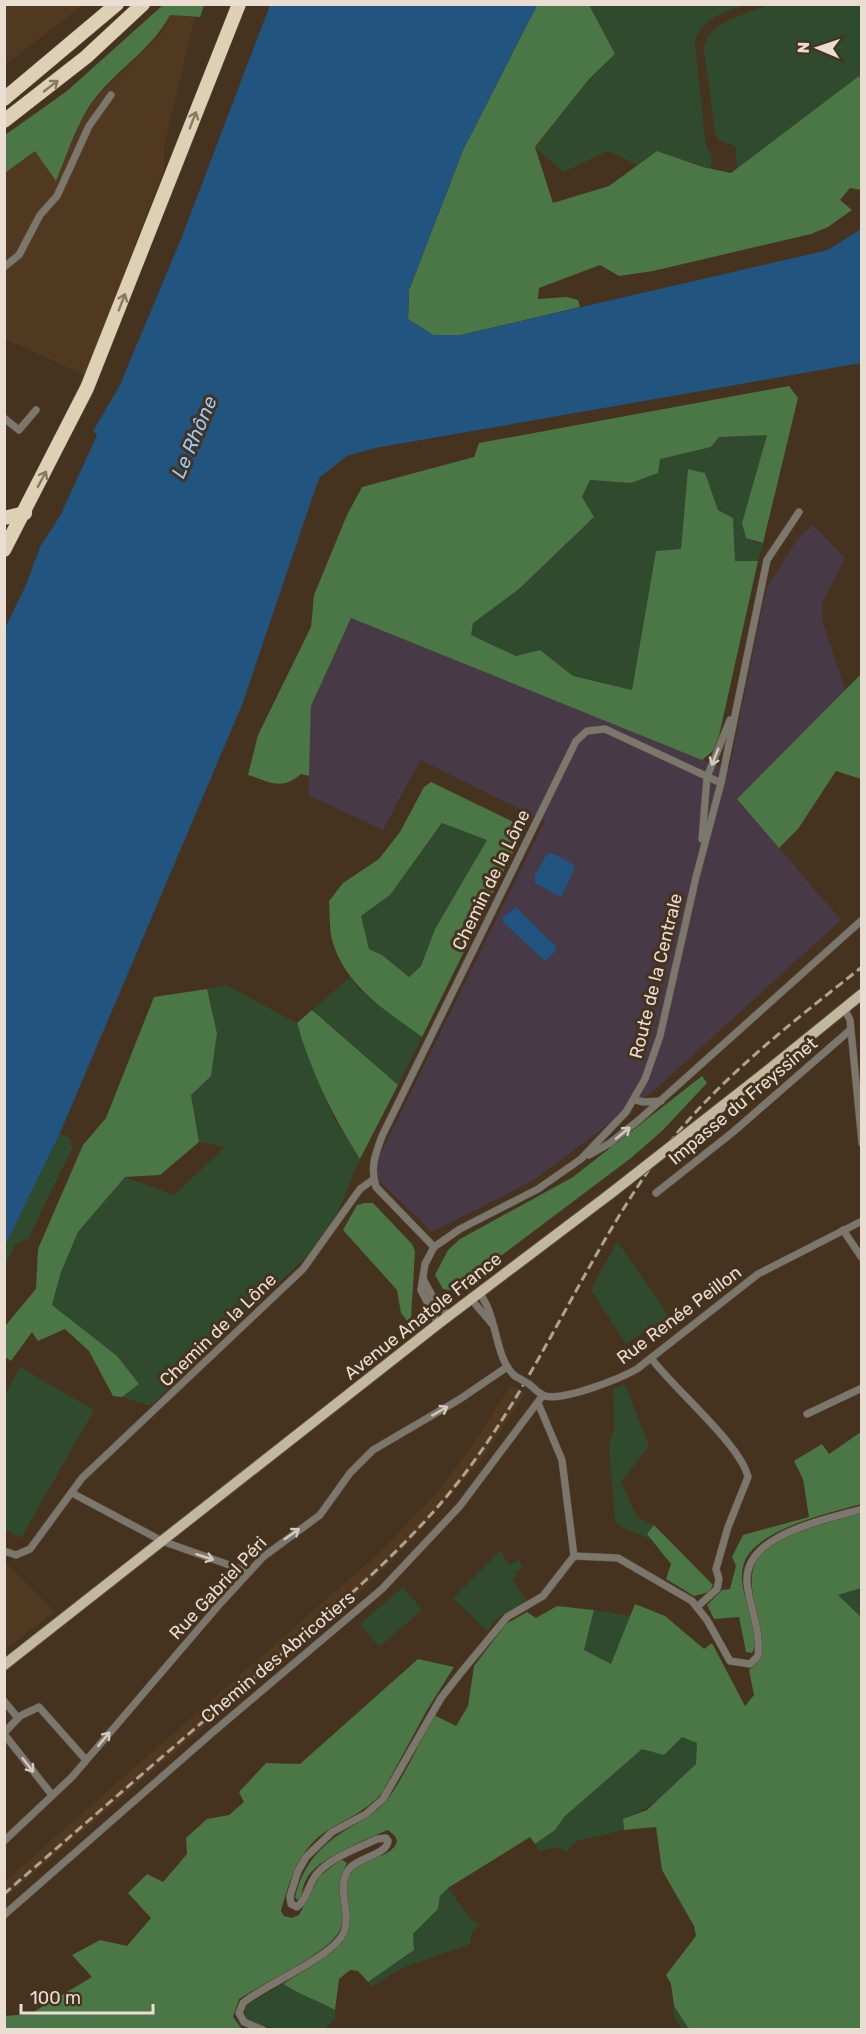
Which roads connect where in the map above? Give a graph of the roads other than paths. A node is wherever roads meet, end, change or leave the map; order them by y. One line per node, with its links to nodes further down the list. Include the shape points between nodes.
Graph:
1 (117, 4): 5 (highway)
2 (143, 4): 6 (highway, one-way to 2, via 86,57)
3 (238, 4): 11 (highway, one-way to 3, via 87,388)
4 (111, 95): 7 (street, via 89,126 57,196 40,214 19,255)
5 (4, 99)
6 (4, 121)
7 (4, 267)
8 (36, 410): 9 (street, via 19,430)
9 (4, 418)
10 (800, 512): 14 (street, Route de la Centrale, via 767,560)
11 (25, 513): 12 (highway); 13 (highway)
12 (4, 518)
13 (4, 550)
14 (737, 703): 15 (street, Route de la Centrale, one-way to 15); 16 (street, Route de la Centrale)
15 (707, 777): 16 (street, Chemin de la Lône); 17 (street, Route de la Centrale); 28 (street, Chemin de la Lône, via 605,729 590,729 576,741 382,1136 374,1158)
16 (721, 783): 17 (street, Route de la Centrale)
17 (700, 860): 22 (street, Route de la Centrale, via 660,1036)
18 (861, 920): 23 (street)
19 (861, 993): 20 (main road, Avenue Anatole France)
20 (844, 1008): 21 (street, via 850,1020); 35 (main road, Avenue Anatole France, bridge)
21 (849, 1030): 26 (street); 29 (street, Impasse du Freyssinet, via 733,1132)
22 (635, 1100): 23 (street); 24 (street, Route de la Centrale)
23 (661, 1101): 25 (street)
24 (626, 1112): 25 (street); 27 (street, Route de la Centrale)
25 (640, 1119): 27 (street, one-way to 25, via 610,1143)
26 (861, 1143)
27 (581, 1159): 32 (street, Route de la Centrale, via 538,1189 460,1229)
28 (374, 1179): 32 (street, via 385,1199); 44 (street, Chemin de la Lône, via 360,1189 303,1269 82,1478)
29 (656, 1193)
30 (861, 1221): 31 (street, Rue Renée Peillon)
31 (843, 1230): 33 (street); 38 (street, Rue Renée Peillon, via 758,1274)
32 (434, 1247): 34 (street)
33 (861, 1258)
34 (422, 1277): 36 (street, via 432,1297); 37 (street, via 423,1296)
35 (475, 1296): 36 (main road, Avenue Anatole France); 39 (street, via 493,1325)
36 (449, 1316): 37 (main road, Avenue Anatole France)
37 (438, 1324): 46 (main road, Avenue Anatole France)
38 (651, 1358): 41 (street, Rue Renée Peillon, via 638,1369 602,1385); 50 (street, via 747,1470 748,1477 716,1569 717,1589)
39 (507, 1367): 41 (street, bridge); 49 (street, Rue Gabriel Péri, one-way to 39, via 320,1515 350,1473 373,1450)
40 (861, 1388): 43 (street)
41 (543, 1395): 42 (street, Chemin des Abricotiers)
42 (538, 1403): 48 (street, via 562,1460); 58 (street, Chemin des Abricotiers, via 460,1506 382,1589)
43 (807, 1414)
44 (72, 1493): 46 (street); 47 (street, Chemin de la Lône, via 30,1549 16,1554)
45 (861, 1509): 50 (street, via 783,1535 757,1552 749,1566 747,1583 759,1641 758,1656 750,1664 730,1661)
46 (162, 1541): 49 (street, one-way to 49); 51 (main road, Avenue Anatole France)
47 (4, 1551)
48 (574, 1556): 50 (street, via 618,1558); 59 (street, via 543,1596 507,1617 475,1654 441,1698 383,1800 332,1832 297,1870 290,1896 291,1904 297,1907 328,1864 377,1839 388,1841 382,1850 355,1863 345,1876 346,1923 342,1936 243,2002 240,2018)
49 (249, 1572): 55 (street, Rue Gabriel Péri, one-way to 49)
50 (697, 1606)
51 (4, 1665)
52 (4, 1701): 53 (street)
53 (18, 1718): 54 (street); 55 (street, via 39,1707)
54 (4, 1733): 56 (street, one-way to 56)
55 (86, 1760): 56 (street, Rue Gabriel Péri)
56 (52, 1795): 57 (street, Rue Gabriel Péri)
57 (4, 1841)
58 (4, 1915)
59 (263, 2030)

